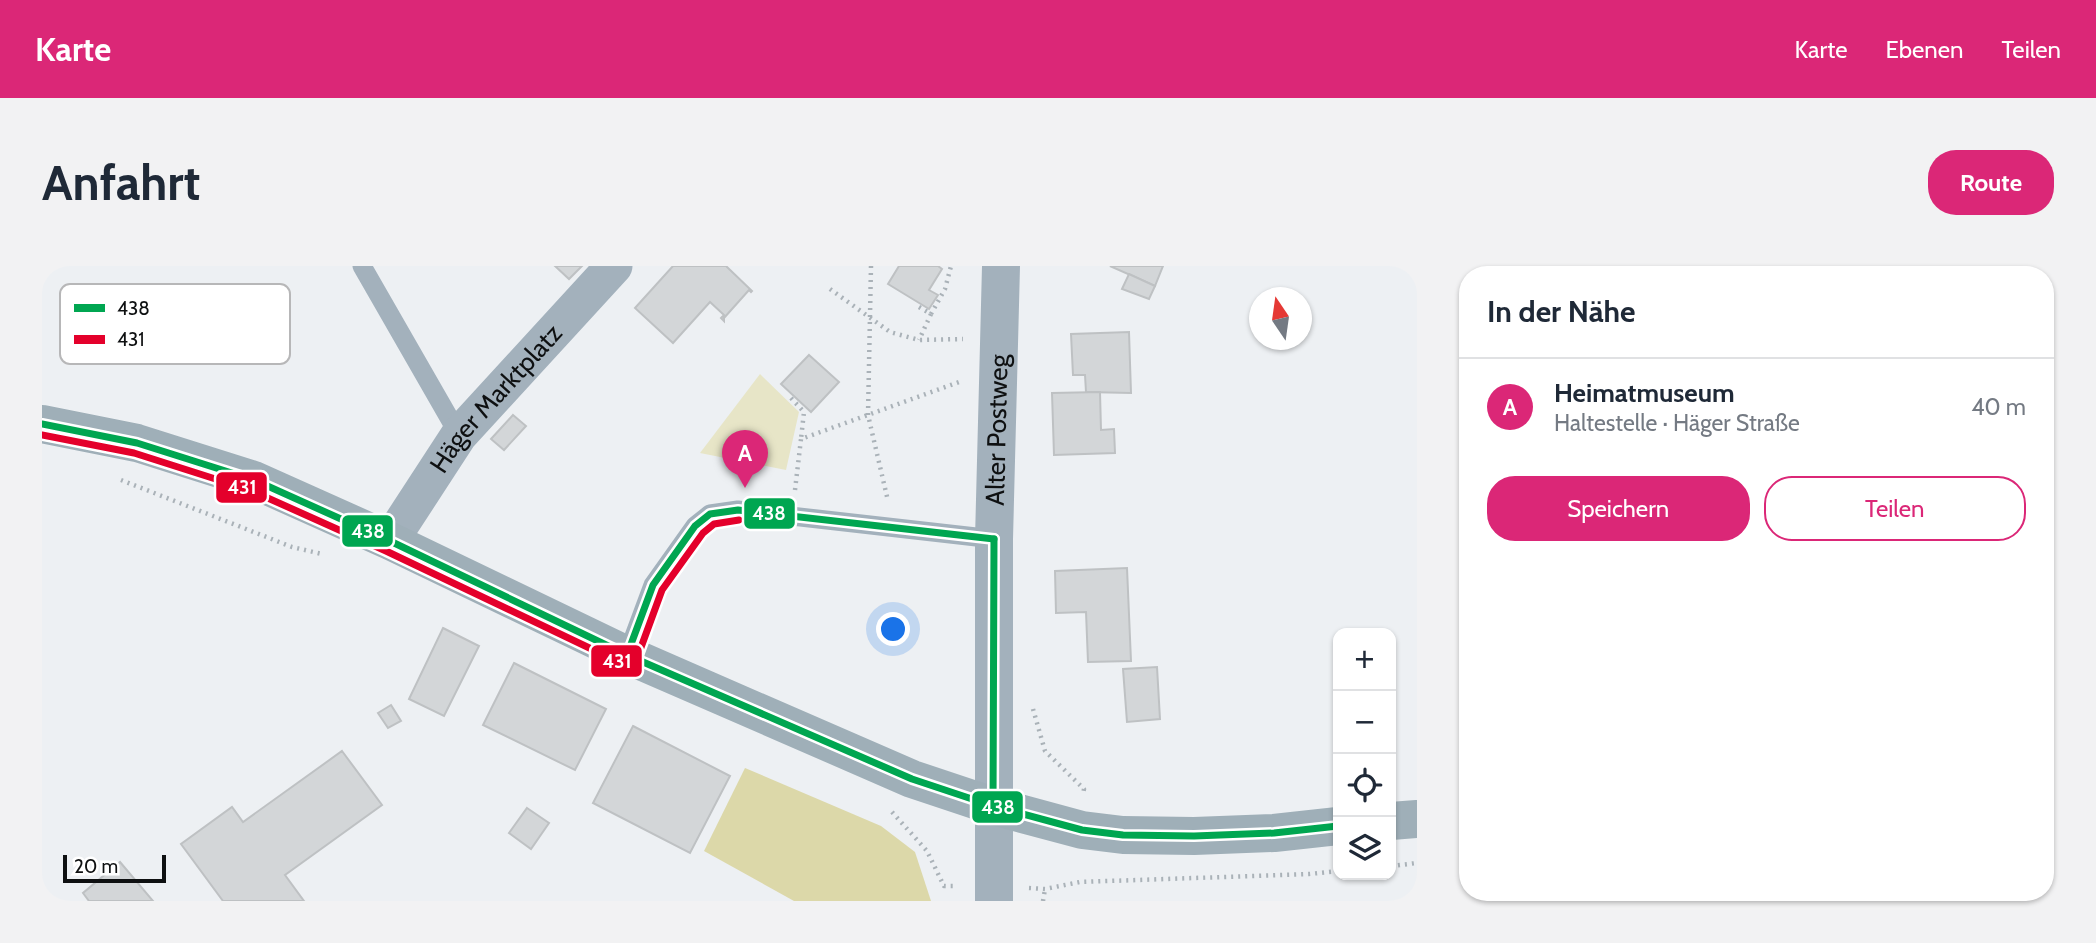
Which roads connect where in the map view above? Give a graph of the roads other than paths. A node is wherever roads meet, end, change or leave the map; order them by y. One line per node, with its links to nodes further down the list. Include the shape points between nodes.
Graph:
1 (362, 266): 5 (lane)
2 (614, 266): 5 (street, Häger Marktplatz)
3 (1001, 266): 6 (street, Alter Postweg)
4 (42, 424): 7 (main road, via 137,443 254,480)
5 (458, 435): 7 (street, Häger Marktplatz)
6 (993, 539): 8 (lane, via 738,510 710,514 695,526 653,585); 9 (street, Alter Postweg)
7 (390, 541): 8 (main road)
8 (627, 655): 9 (main road, via 912,779)
9 (993, 806): 12 (main road, via 1082,830 1123,835 1274,833); 13 (street, Alter Postweg)
10 (1417, 819): 11 (main road)
11 (1396, 821)
12 (1333, 827)
13 (994, 901)

